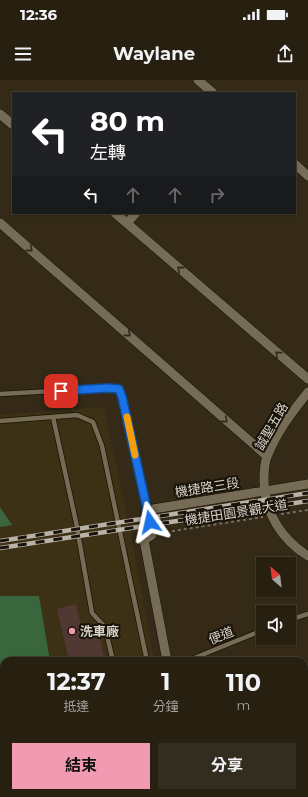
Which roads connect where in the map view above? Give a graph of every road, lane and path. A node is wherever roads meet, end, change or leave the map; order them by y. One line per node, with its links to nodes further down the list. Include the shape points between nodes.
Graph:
1 (198, 80): 2 (street)
2 (212, 92)
3 (0, 114): 4 (street)
4 (12, 123)
5 (296, 165): 6 (street)
6 (308, 176)
7 (116, 214): 10 (street)
8 (135, 214): 10 (street)
9 (0, 224): 16 (street, one-way to 16)
10 (127, 224): 11 (street, one-way to 10)
11 (308, 379)
12 (308, 392): 16 (street, 誠聖五路, via 279,432)
13 (0, 394): 19 (lane, via 119,389)
14 (53, 417): 15 (lane); 27 (lane, via 76,522 92,613 105,627); 28 (lane, via 77,415 93,422 102,446)
15 (0, 421)
16 (267, 456): 18 (street, 誠聖五路)
17 (308, 484): 18 (street, 機捷路三段)
18 (264, 491): 19 (street, 機捷路三段); 21 (street, 誠聖五路)
19 (147, 510): 22 (street)
20 (308, 510): 21 (path, 機捷田園景觀大道)
21 (271, 516): 22 (path, 機捷田園景觀大道); 23 (street, 誠聖五路, via 289,541)
22 (152, 535): 29 (street, via 144,540)
23 (308, 556)
24 (308, 614): 25 (lane)
25 (296, 618)
26 (256, 633): 30 (lane, 便道)
27 (112, 657)
28 (146, 657)
29 (166, 657)
30 (197, 657)

